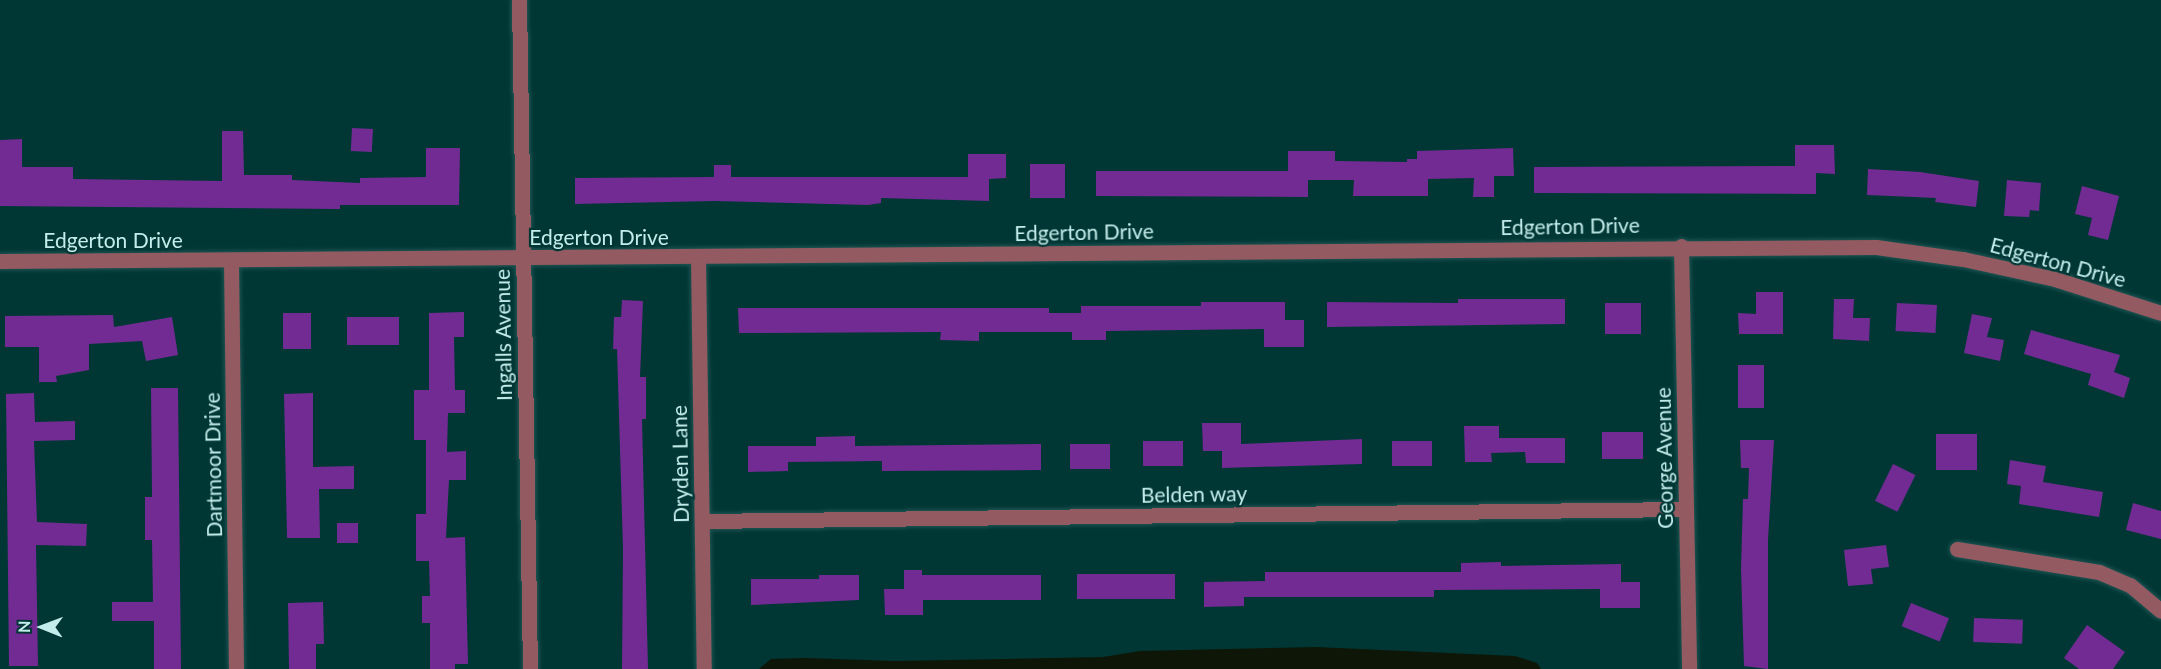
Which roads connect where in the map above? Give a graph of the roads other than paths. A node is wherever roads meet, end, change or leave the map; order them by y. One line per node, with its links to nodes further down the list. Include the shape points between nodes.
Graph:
1 (519, 0): 4 (street, Ingalls Avenue)
2 (1681, 246): 3 (street, Edgerton Drive); 7 (street, Edgerton Drive, via 1876,248 1963,259 2055,279); 8 (street, George Avenue)
3 (698, 258): 4 (street, Edgerton Drive); 9 (street, Dryden Lane)
4 (523, 259): 5 (street, Edgerton Drive); 13 (street, Ingalls Avenue)
5 (231, 260): 6 (street, Edgerton Drive); 12 (street, Dartmoor Drive)
6 (0, 261)
7 (2161, 314)
8 (1686, 509): 9 (street, Belden way); 15 (street, George Avenue)
9 (702, 520): 14 (street, Dryden Lane)
10 (1957, 549): 11 (street, via 2099,572 2130,585)
11 (2161, 611)
12 (236, 669)
13 (530, 669)
14 (704, 669)
15 (1689, 669)

